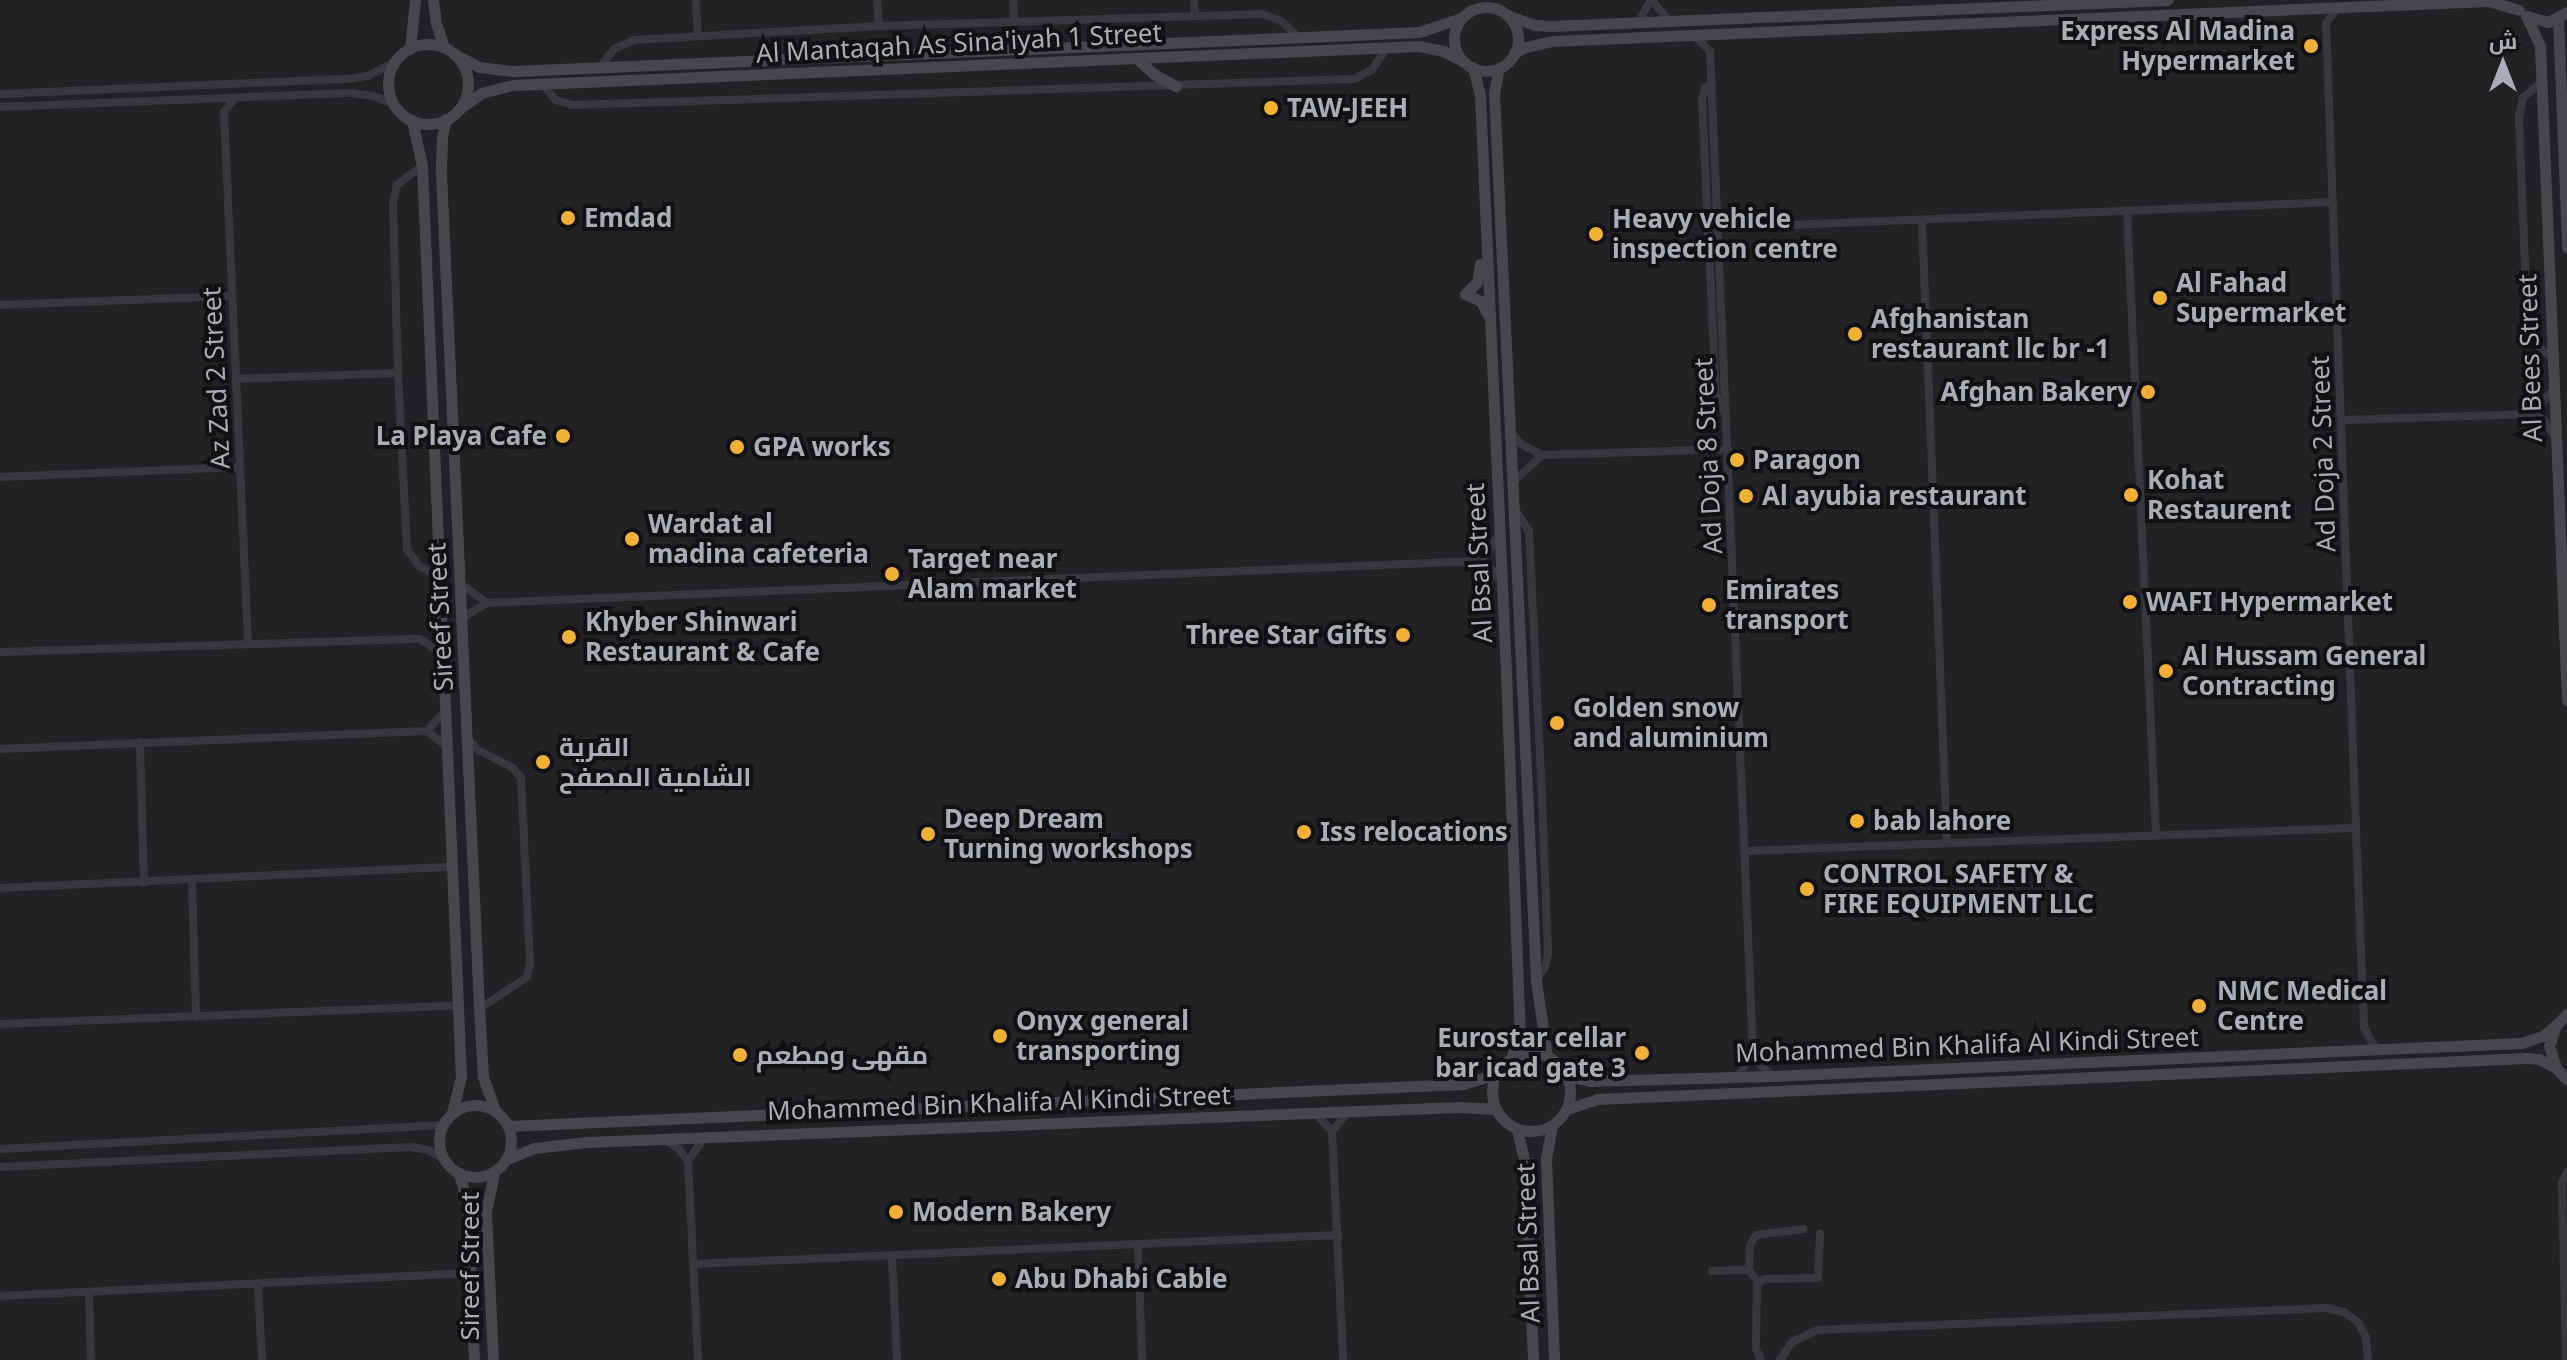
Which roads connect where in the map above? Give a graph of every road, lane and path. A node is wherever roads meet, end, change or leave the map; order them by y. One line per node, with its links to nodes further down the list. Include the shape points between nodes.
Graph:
1 (415, 0): 27 (street)
2 (433, 0): 28 (street, via 436,23)
3 (696, 0): 23 (street)
4 (877, 0): 21 (street)
5 (1013, 0): 17 (street)
6 (1194, 0): 14 (street)
7 (1469, 0): 15 (street)
8 (1652, 0): 18 (street); 19 (street)
9 (2167, 0): 18 (street)
10 (2339, 7): 12 (street); 13 (street, via 2488,1); 20 (street)
11 (1501, 8): 15 (street, via 1482,7); 19 (street, via 1534,25); 30 (street, via 1517,29)
12 (2305, 9): 20 (street); 22 (street)
13 (2520, 9): 16 (street, via 2537,21); 37 (street, Al Bees Street, via 2540,46)
14 (1195, 15): 17 (street); 25 (street, via 1263,14 1281,21)
15 (1464, 16): 25 (street, Al Mantaqah As Sina'iyah 1 Street, via 1419,32); 33 (street, via 1454,39)
16 (2563, 16): 40 (street, Al Bees Street)
17 (1014, 21): 21 (street)
18 (1670, 21): 19 (street)
19 (1638, 23)
20 (2326, 23): 51 (street, Ad Doja 2 Street)
21 (879, 26): 23 (street)
22 (1726, 33): 24 (street); 29 (street)
23 (698, 35): 34 (street, via 624,43)
24 (1692, 35): 29 (street); 30 (street, via 1538,42)
25 (1298, 37): 34 (street, Al Mantaqah As Sina'iyah 1 Street)
26 (1387, 47): 31 (street, Al Mantaqah As Sina'iyah 1 Street); 33 (street, Al Mantaqah As Sina'iyah 1 Street, via 1431,47); 39 (street, via 1372,70 1359,78)
27 (410, 49): 28 (street, via 421,45); 32 (street)
28 (449, 50): 34 (street, Al Mantaqah As Sina'iyah 1 Street, via 493,70); 46 (street, via 467,75 465,99)
29 (1710, 51): 36 (street, Ad Doja 8 Street)
30 (1514, 53): 35 (street)
31 (1136, 58): 38 (street, Al Mantaqah As Sina'iyah 1 Street); 39 (street)
32 (395, 62): 41 (street, via 358,78); 44 (street, via 388,83)
33 (1469, 65): 35 (street); 55 (street, Al Bsal Street, via 1480,96)
34 (600, 67)
35 (1499, 68): 67 (street, Al Bsal Street, via 1494,93)
36 (1712, 83): 54 (street, Ad Doja 8 Street); 65 (street, via 1702,100 1716,396)
37 (2540, 83): 60 (street, Al Bees Street); 60 (street, via 2523,98 2519,117 2527,320 2533,342)
38 (542, 84): 39 (street, via 556,100 572,105); 46 (street, Al Mantaqah As Sina'iyah 1 Street, via 494,88)
39 (1176, 86)
40 (2564, 87): 56 (street, Al Bees Street)
41 (0, 94)
42 (235, 98): 43 (street); 44 (street, via 360,93); 47 (street)
43 (204, 99): 45 (street); 47 (street)
44 (394, 104): 49 (street)
45 (0, 107)
46 (458, 110): 48 (street)
47 (224, 112): 57 (street, Az Zad 2 Street)
48 (446, 119): 49 (street); 78 (street, Sireef Street, via 441,174)
49 (412, 120): 50 (street, Sireef Street)
50 (422, 166): 61 (street, via 397,185 393,204); 76 (street, Sireef Street)
51 (2332, 202): 52 (street); 66 (street, Ad Doja 2 Street)
52 (2127, 211): 53 (street); 94 (street)
53 (1922, 221): 54 (street); 95 (street)
54 (1718, 228): 65 (street, Ad Doja 8 Street)
55 (1486, 237): 59 (street, Al Bsal Street); 59 (street, via 1480,275 1465,294 1481,301)
56 (2567, 248)
57 (232, 296): 58 (street); 62 (street, Az Zad 2 Street)
58 (0, 305)
59 (1489, 322): 74 (street, Al Bsal Street)
60 (2552, 358): 63 (street, Al Bees Street)
61 (398, 373): 62 (street); 76 (street, via 407,549 419,566)
62 (236, 379): 71 (street, Az Zad 2 Street)
63 (2554, 387): 64 (street); 68 (street, Al Bees Street)
64 (2534, 414): 66 (street); 68 (street)
65 (1726, 415): 69 (street, Ad Doja 8 Street)
66 (2343, 420): 93 (street, Ad Doja 2 Street)
67 (1511, 432): 70 (street); 73 (street, Al Bsal Street)
68 (2556, 438): 86 (street, Al Bees Street)
69 (1728, 449): 70 (street); 96 (street, Ad Doja 8 Street)
70 (1542, 455): 73 (street)
71 (240, 467): 72 (street); 83 (street, Az Zad 2 Street)
72 (0, 477)
73 (1513, 482): 111 (street, Al Bsal Street, via 1536,981)
74 (1499, 535): 75 (street); 77 (street, Al Bsal Street)
75 (1476, 561): 77 (street); 79 (street)
76 (439, 577): 81 (street, Sireef Street)
77 (1501, 581): 112 (street, Al Bsal Street, via 1520,1030)
78 (461, 584): 79 (street); 80 (street, Sireef Street)
79 (487, 603): 80 (street)
80 (463, 617): 89 (street, Sireef Street)
81 (441, 619): 82 (street, via 435,631); 85 (street, Sireef Street)
82 (420, 639): 83 (street); 85 (street)
83 (248, 642): 84 (street)
84 (0, 652)
85 (442, 654): 87 (street, Sireef Street)
86 (2567, 700)
87 (445, 711): 88 (street); 91 (street, Sireef Street)
88 (427, 731): 90 (street); 91 (street)
89 (468, 739): 102 (street, Sireef Street); 102 (street, via 517,770 521,778 528,902 527,977)
90 (140, 742): 92 (street); 99 (street)
91 (447, 747): 97 (street, Sireef Street)
92 (0, 749)
93 (2356, 828): 94 (street); 107 (street, Ad Doja 2 Street)
94 (2156, 835): 95 (street)
95 (1947, 842): 96 (street)
96 (1745, 851): 110 (street, Ad Doja 8 Street)
97 (452, 867): 98 (street); 101 (street, Sireef Street)
98 (192, 881): 99 (street); 104 (street)
99 (144, 883): 100 (street)
100 (0, 888)
101 (458, 1006): 104 (street); 124 (street, Sireef Street, via 461,1077)
102 (479, 1009): 122 (street, Sireef Street, via 483,1077)
103 (2567, 1014): 106 (street, Mohammed Bin Khalifa Al Kindi Street)
104 (196, 1017): 105 (street)
105 (0, 1024)
106 (2556, 1025): 108 (street, Mohammed Bin Khalifa Al Kindi Street, via 2527,1042); 113 (street, via 2549,1046)
107 (2364, 1027): 108 (street); 109 (street)
108 (2381, 1050): 109 (street, Mohammed Bin Khalifa Al Kindi Street)
109 (2350, 1051): 116 (street, Mohammed Bin Khalifa Al Kindi Street)
110 (1753, 1052): 116 (street); 117 (street)
111 (1547, 1056): 112 (street); 115 (street)
112 (1512, 1057): 114 (street)
113 (2556, 1068): 118 (street); 120 (street, Mohammed Bin Khalifa Al Kindi Street, via 2527,1058 1597,1099)
114 (1495, 1074): 119 (street); 127 (street, Mohammed Bin Khalifa Al Kindi Street, via 1463,1084)
115 (1567, 1076): 117 (street, Mohammed Bin Khalifa Al Kindi Street, via 1590,1081); 120 (street)
116 (1773, 1076): 117 (street, Mohammed Bin Khalifa Al Kindi Street)
117 (1738, 1077)
118 (2566, 1080)
119 (1495, 1109): 121 (street, Mohammed Bin Khalifa Al Kindi Street); 128 (street)
120 (1567, 1109): 126 (street)
121 (1349, 1111): 123 (street, Mohammed Bin Khalifa Al Kindi Street); 129 (street)
122 (496, 1112): 124 (street, via 474,1105); 127 (street)
123 (1313, 1112): 129 (street); 130 (street, Mohammed Bin Khalifa Al Kindi Street)
124 (452, 1113): 125 (street)
125 (443, 1125): 132 (street); 133 (street)
126 (1552, 1125): 128 (street, via 1529,1132); 163 (street, Al Bsal Street, via 1546,1159)
127 (508, 1126): 134 (street)
128 (1517, 1129): 162 (street, Al Bsal Street, via 1524,1160)
129 (1332, 1131): 142 (street)
130 (705, 1137): 131 (street, Mohammed Bin Khalifa Al Kindi Street); 135 (street)
131 (662, 1139): 134 (street, Mohammed Bin Khalifa Al Kindi Street, via 557,1143); 135 (street, via 676,1145)
132 (0, 1149)
133 (443, 1158): 136 (street, via 411,1147); 139 (street)
134 (508, 1159): 137 (street)
135 (688, 1161): 145 (street)
136 (0, 1167)
137 (494, 1172): 139 (street, via 471,1177); 157 (street, Sireef Street, via 486,1211)
138 (2567, 1172): 166 (street, via 2562,1183)
139 (459, 1173): 148 (street, Sireef Street, via 467,1202)
140 (1804, 1229): 146 (street, via 1756,1235)
141 (1820, 1234): 149 (street, via 1818,1278)
142 (1338, 1235): 143 (street); 161 (street)
143 (1138, 1245): 144 (street); 160 (street)
144 (892, 1256): 145 (street); 159 (street)
145 (694, 1264): 158 (street)
146 (1749, 1270): 147 (street); 149 (street)
147 (1712, 1271)
148 (470, 1273): 150 (street); 156 (street, Sireef Street)
149 (1758, 1282): 164 (street, via 1756,1348)
150 (258, 1284): 151 (street); 155 (street)
151 (89, 1292): 152 (street); 154 (street)
152 (0, 1296)
153 (1777, 1359): 165 (street, via 1800,1336 1818,1330 2327,1308 2358,1322)
154 (91, 1360)
155 (262, 1360)
156 (474, 1360)
157 (493, 1360)
158 (698, 1360)
159 (897, 1360)
160 (1142, 1360)
161 (1343, 1360)
162 (1533, 1360)
163 (1554, 1360)
164 (1761, 1360)
165 (2368, 1360)
166 (2566, 1360)

